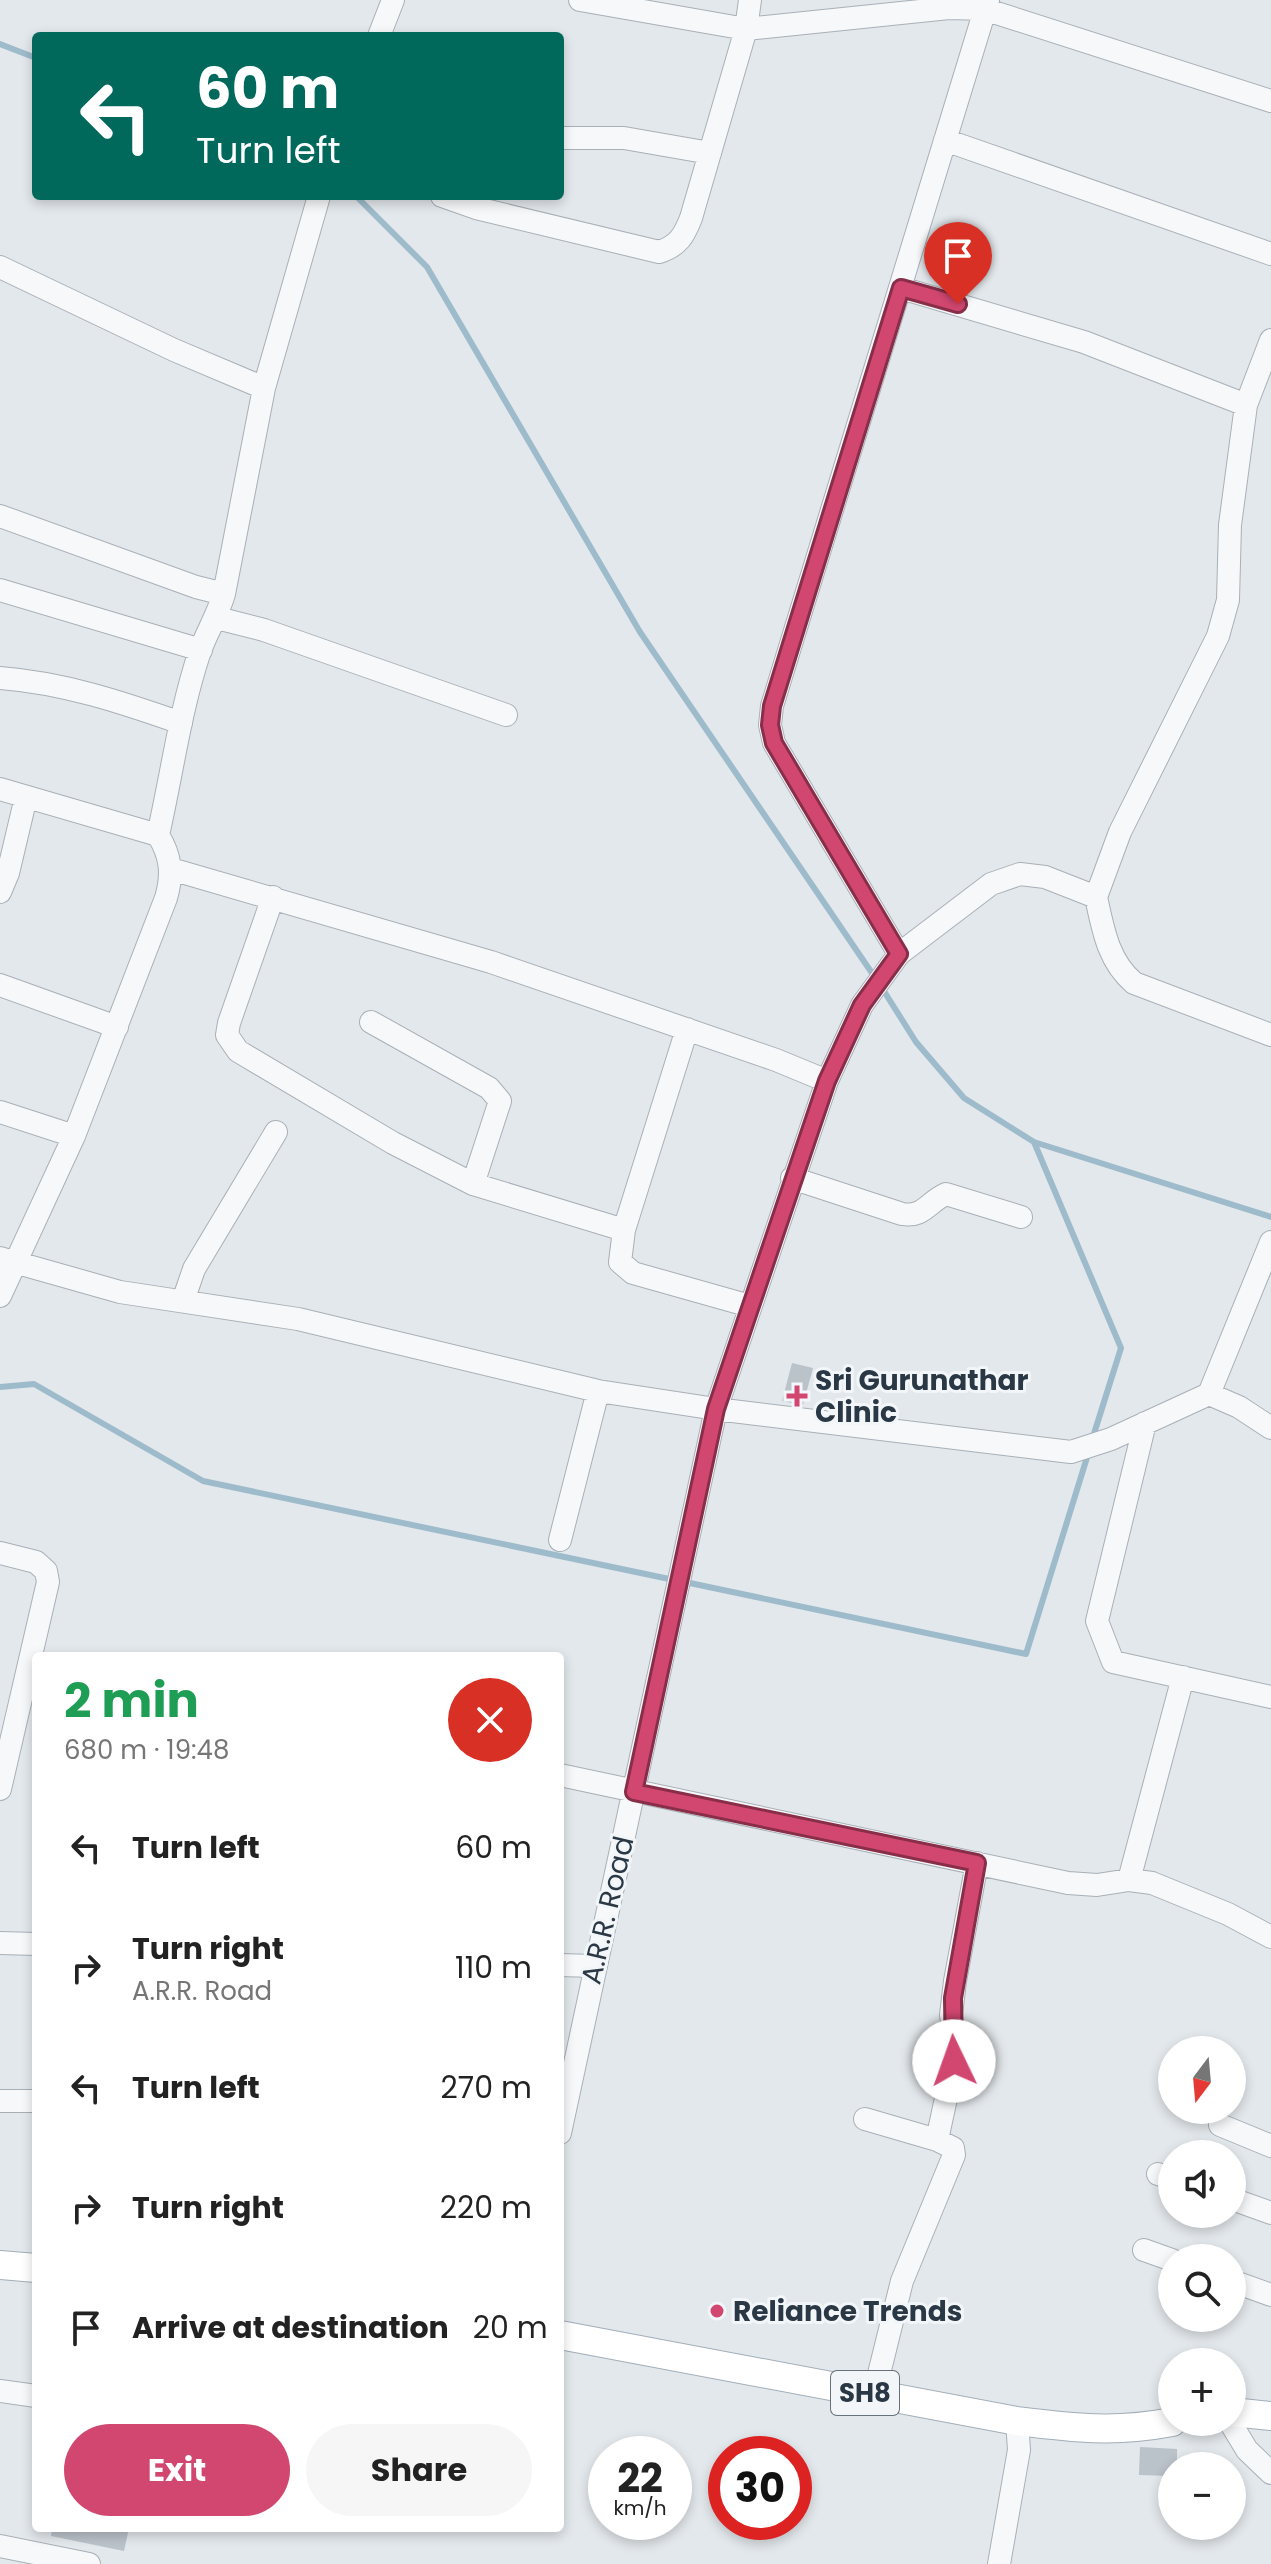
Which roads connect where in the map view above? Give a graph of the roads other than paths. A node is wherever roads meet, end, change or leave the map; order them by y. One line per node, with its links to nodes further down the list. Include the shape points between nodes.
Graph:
1 (393, 0): 6 (street)
2 (580, 0): 5 (street)
3 (750, 0): 5 (street)
4 (986, 5): 5 (street); 7 (street); 9 (street)
5 (746, 29): 10 (street)
6 (381, 32)
7 (1271, 101)
8 (564, 138): 10 (street, via 624,138)
9 (945, 140): 13 (street); 15 (street)
10 (710, 153): 11 (street, via 685,234 659,252)
11 (453, 200)
12 (316, 202): 17 (street)
13 (1271, 254)
14 (0, 267): 17 (street)
15 (901, 288): 18 (street, via 1084,342); 34 (street, via 770,725 774,743)
16 (1271, 340): 18 (street)
17 (264, 388): 21 (street)
18 (1246, 405): 33 (street, via 1230,525 1228,600 1218,636 1120,832)
19 (0, 516): 21 (street)
20 (0, 590): 23 (street)
21 (224, 594): 22 (street)
22 (217, 618): 23 (street); 25 (street)
23 (201, 650): 26 (street)
24 (0, 678): 26 (street, via 102,696)
25 (506, 715)
26 (181, 723): 29 (street)
27 (0, 789): 28 (street)
28 (26, 797): 29 (street); 31 (street)
29 (158, 835): 30 (street)
30 (171, 869): 32 (street); 37 (street, via 166,898)
31 (3, 879)
32 (273, 897): 38 (street, via 491,962); 45 (street, via 229,1023 231,1044 393,1143)
33 (1096, 897): 34 (street, A.R.R. Road, via 1045,877 1020,874 991,884); 39 (street, via 1110,954 1134,983)
34 (894, 961): 40 (street, A.R.R. Road, via 862,1005)
35 (0, 985): 37 (street)
36 (371, 1022): 45 (street, via 489,1088 500,1101)
37 (117, 1027): 43 (street)
38 (687, 1029): 40 (street); 47 (street)
39 (1271, 1035)
40 (827, 1081): 44 (street, A.R.R. Road)
41 (0, 1112): 43 (street)
42 (276, 1132): 51 (street, via 194,1269)
43 (74, 1136): 49 (street)
44 (792, 1178): 46 (street, via 902,1214 922,1213 946,1194); 52 (street, A.R.R. Road)
45 (473, 1184): 47 (street)
46 (1021, 1217)
47 (624, 1230): 52 (street, via 620,1262 633,1273)
48 (1271, 1242): 54 (street)
49 (8, 1260): 50 (street); 51 (street, via 120,1292)
50 (0, 1296)
51 (183, 1301): 53 (street, via 298,1319)
52 (750, 1306): 55 (street, A.R.R. Road)
53 (598, 1391): 55 (street); 58 (street)
54 (1209, 1394): 56 (street); 57 (street)
55 (716, 1409): 56 (street, via 1071,1452); 66 (street, A.R.R. Road)
56 (1145, 1423): 62 (street, via 1097,1621 1113,1662)
57 (1271, 1428)
58 (560, 1540)
59 (0, 1553): 60 (street, via 36,1562 46,1571)
60 (34, 1652)
61 (32, 1663): 65 (street)
62 (1183, 1677): 63 (street); 68 (street)
63 (1271, 1697)
64 (564, 1776): 66 (street)
65 (0, 1789)
66 (634, 1792): 67 (street); 73 (street, A.R.R. Road)
67 (977, 1863): 68 (street, via 1068,1883); 79 (street, via 953,1992 954,2061)
68 (1129, 1880): 69 (street, via 1152,1883)
69 (1271, 1937)
70 (0, 1943): 71 (street)
71 (32, 1944)
72 (564, 1965): 73 (street)
73 (594, 1966): 76 (street, A.R.R. Road)
74 (0, 2101): 75 (street)
75 (32, 2101)
76 (564, 2111)
77 (865, 2119): 79 (street)
78 (1220, 2125): 80 (street)
79 (937, 2140): 91 (street, via 953,2148 952,2165 902,2281)
80 (1271, 2146)
81 (1246, 2204): 82 (street)
82 (1271, 2213)
83 (1144, 2250): 84 (street)
84 (1158, 2255)
85 (0, 2265): 86 (main road)
86 (32, 2268)
87 (1246, 2286): 88 (street)
88 (1271, 2295)
89 (564, 2336): 91 (main road, SH8)
90 (0, 2391): 92 (street)
91 (874, 2394): 95 (main road, SH8)
92 (32, 2395)
93 (1246, 2413): 94 (main road)
94 (1271, 2416)
95 (1017, 2421): 96 (main road, SH8, via 1130,2430); 101 (street, via 1019,2450)
96 (1158, 2425)
97 (1238, 2436): 98 (street)
98 (1271, 2473)
99 (0, 2546): 100 (street)
100 (89, 2564)
101 (999, 2564)

